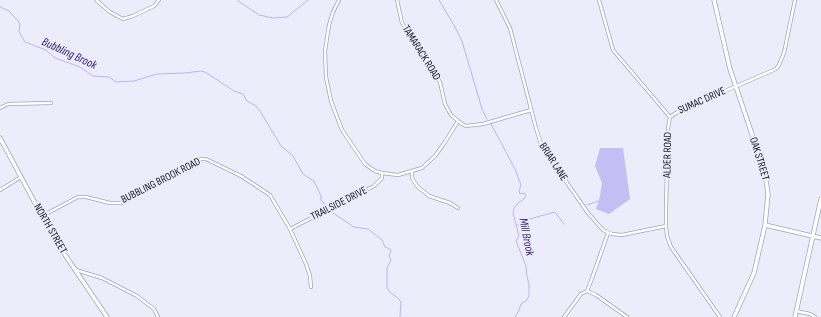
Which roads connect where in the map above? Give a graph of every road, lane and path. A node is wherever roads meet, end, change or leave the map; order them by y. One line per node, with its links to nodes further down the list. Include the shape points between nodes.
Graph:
1 (96, 0): 2 (street, via 110,12 124,18 154,6)
2 (159, 0)
3 (339, 0): 17 (street, via 329,25 326,51 329,95 342,130 355,150 365,164)
4 (397, 0): 14 (street, TAMARACK ROAD, via 403,27 440,82 447,110)
5 (496, 0): 12 (street, BRIAR LANE, via 510,28)
6 (599, 0): 13 (street, ALDER ROAD, via 613,50)
7 (714, 0): 9 (street, OAK STREET)
8 (795, 0): 9 (street, SUMAC DRIVE, via 779,66 771,72)
9 (735, 86): 13 (street, SUMAC DRIVE); 23 (street, OAK STREET, via 766,180)
10 (51, 103): 11 (street, via 8,104)
11 (0, 108)
12 (531, 110): 14 (street, via 483,124 466,126); 26 (street, BRIAR LANE, via 543,150 597,225)
13 (670, 116): 24 (street, ALDER ROAD)
14 (458, 121): 16 (street, via 435,156 422,168)
15 (0, 138): 18 (street, NORTH STREET)
16 (412, 172): 17 (street, via 398,175); 21 (street, via 412,178 417,186 429,196)
17 (382, 173): 25 (street, TRAILSIDE DRIVE, via 382,178 374,186)
18 (21, 177): 19 (street); 22 (street, NORTH STREET)
19 (0, 190)
20 (821, 199): 27 (street)
21 (458, 208)
22 (42, 216): 25 (street, BUBBLING BROOK ROAD, via 78,197 123,203 188,165 206,159 241,176 270,195); 29 (street, NORTH STREET)
23 (766, 225): 27 (street); 38 (street, OAK STREET, via 754,273)
24 (666, 226): 26 (street, via 622,234); 37 (street, ALDER ROAD, via 671,247)
25 (290, 230): 30 (street, BUBBLING BROOK ROAD, via 306,264)
26 (608, 233): 31 (street)
27 (813, 236): 28 (street); 32 (street)
28 (821, 238)
29 (74, 269): 33 (street, NORTH STREET); 34 (street, via 102,278 137,296 154,309)
30 (311, 287)
31 (586, 291): 35 (street); 36 (street)
32 (796, 311): 39 (street); 40 (street)
33 (107, 317)
34 (158, 317)
35 (564, 317)
36 (627, 317)
37 (720, 317)
38 (734, 317)
39 (795, 317)
40 (815, 317)

